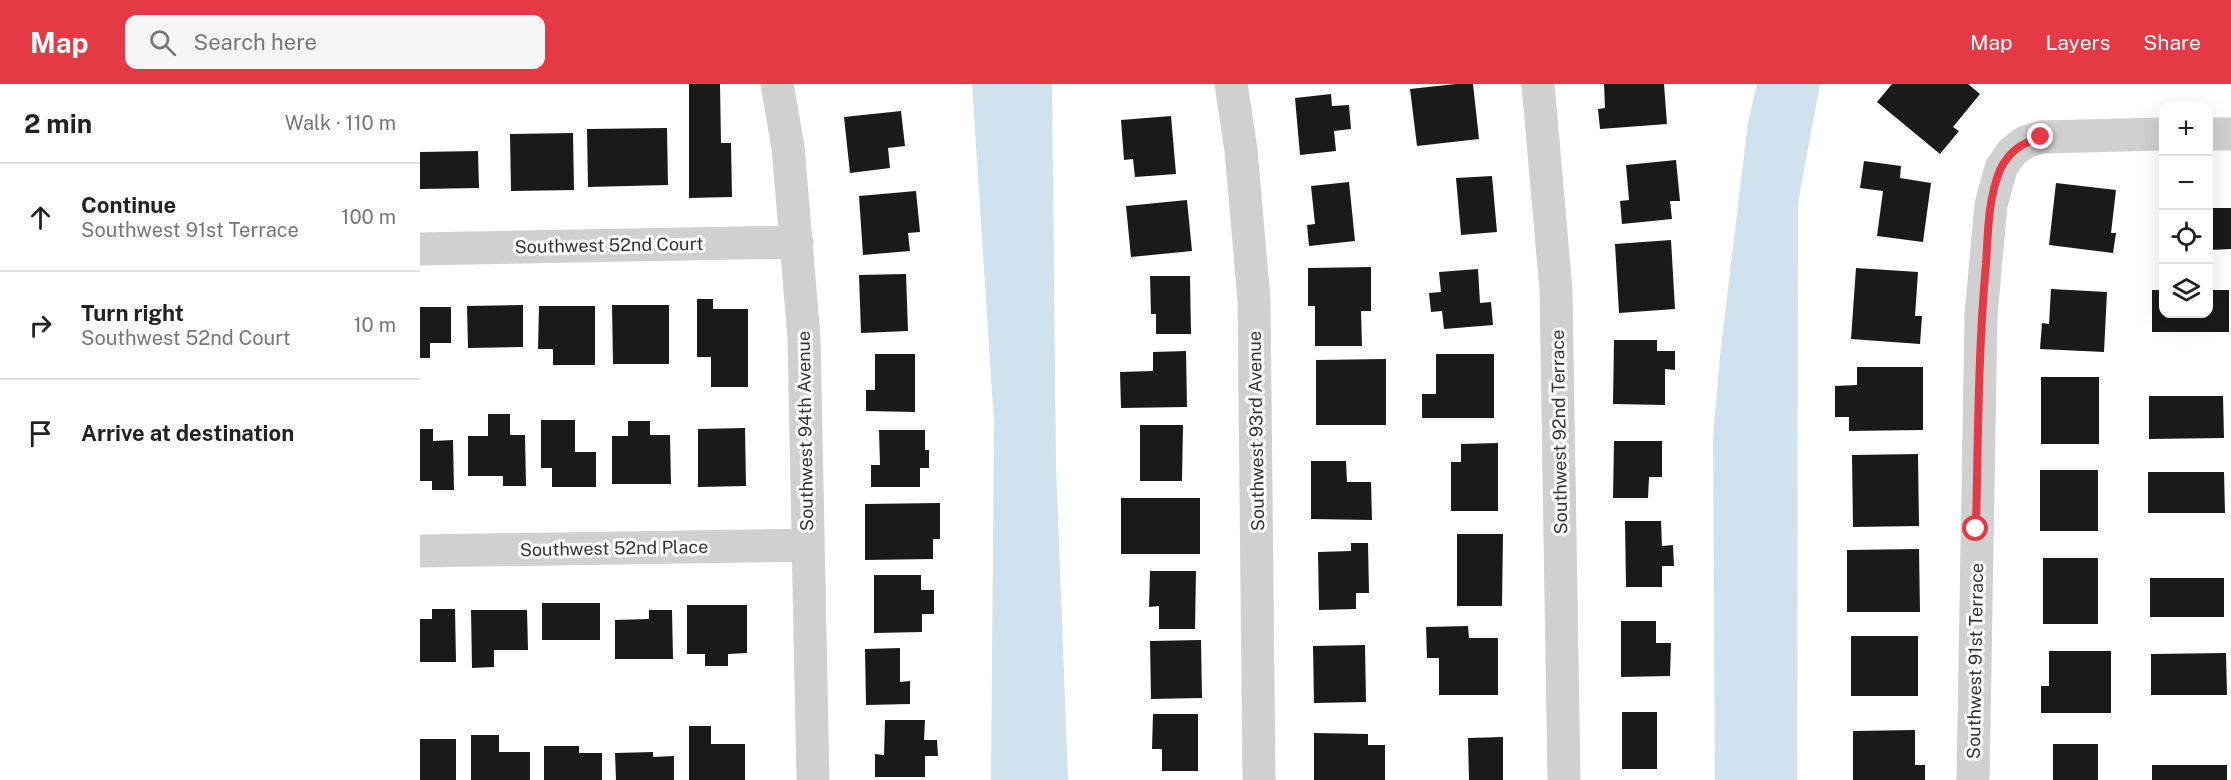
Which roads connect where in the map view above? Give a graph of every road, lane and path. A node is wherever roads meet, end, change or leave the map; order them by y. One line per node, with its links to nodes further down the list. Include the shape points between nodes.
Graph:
1 (777, 84): 7 (street, Southwest 94th Avenue, via 788,147)
2 (1231, 84): 12 (street, Southwest 93rd Avenue, via 1254,300)
3 (1538, 84): 13 (street, Southwest 92nd Terrace, via 1556,290)
4 (2159, 134): 14 (street, Southwest 91st Terrace, via 2041,137 2012,152 2001,168 1991,205 1981,315)
5 (2213, 134): 6 (street)
6 (2231, 134)
7 (797, 242): 8 (street, Southwest 52nd Court); 9 (street, Southwest 94th Avenue, via 804,337)
8 (420, 249)
9 (807, 545): 10 (street, Southwest 52nd Place); 11 (street, Southwest 94th Avenue)
10 (420, 551)
11 (813, 780)
12 (1259, 780)
13 (1564, 780)
14 (1974, 780)

